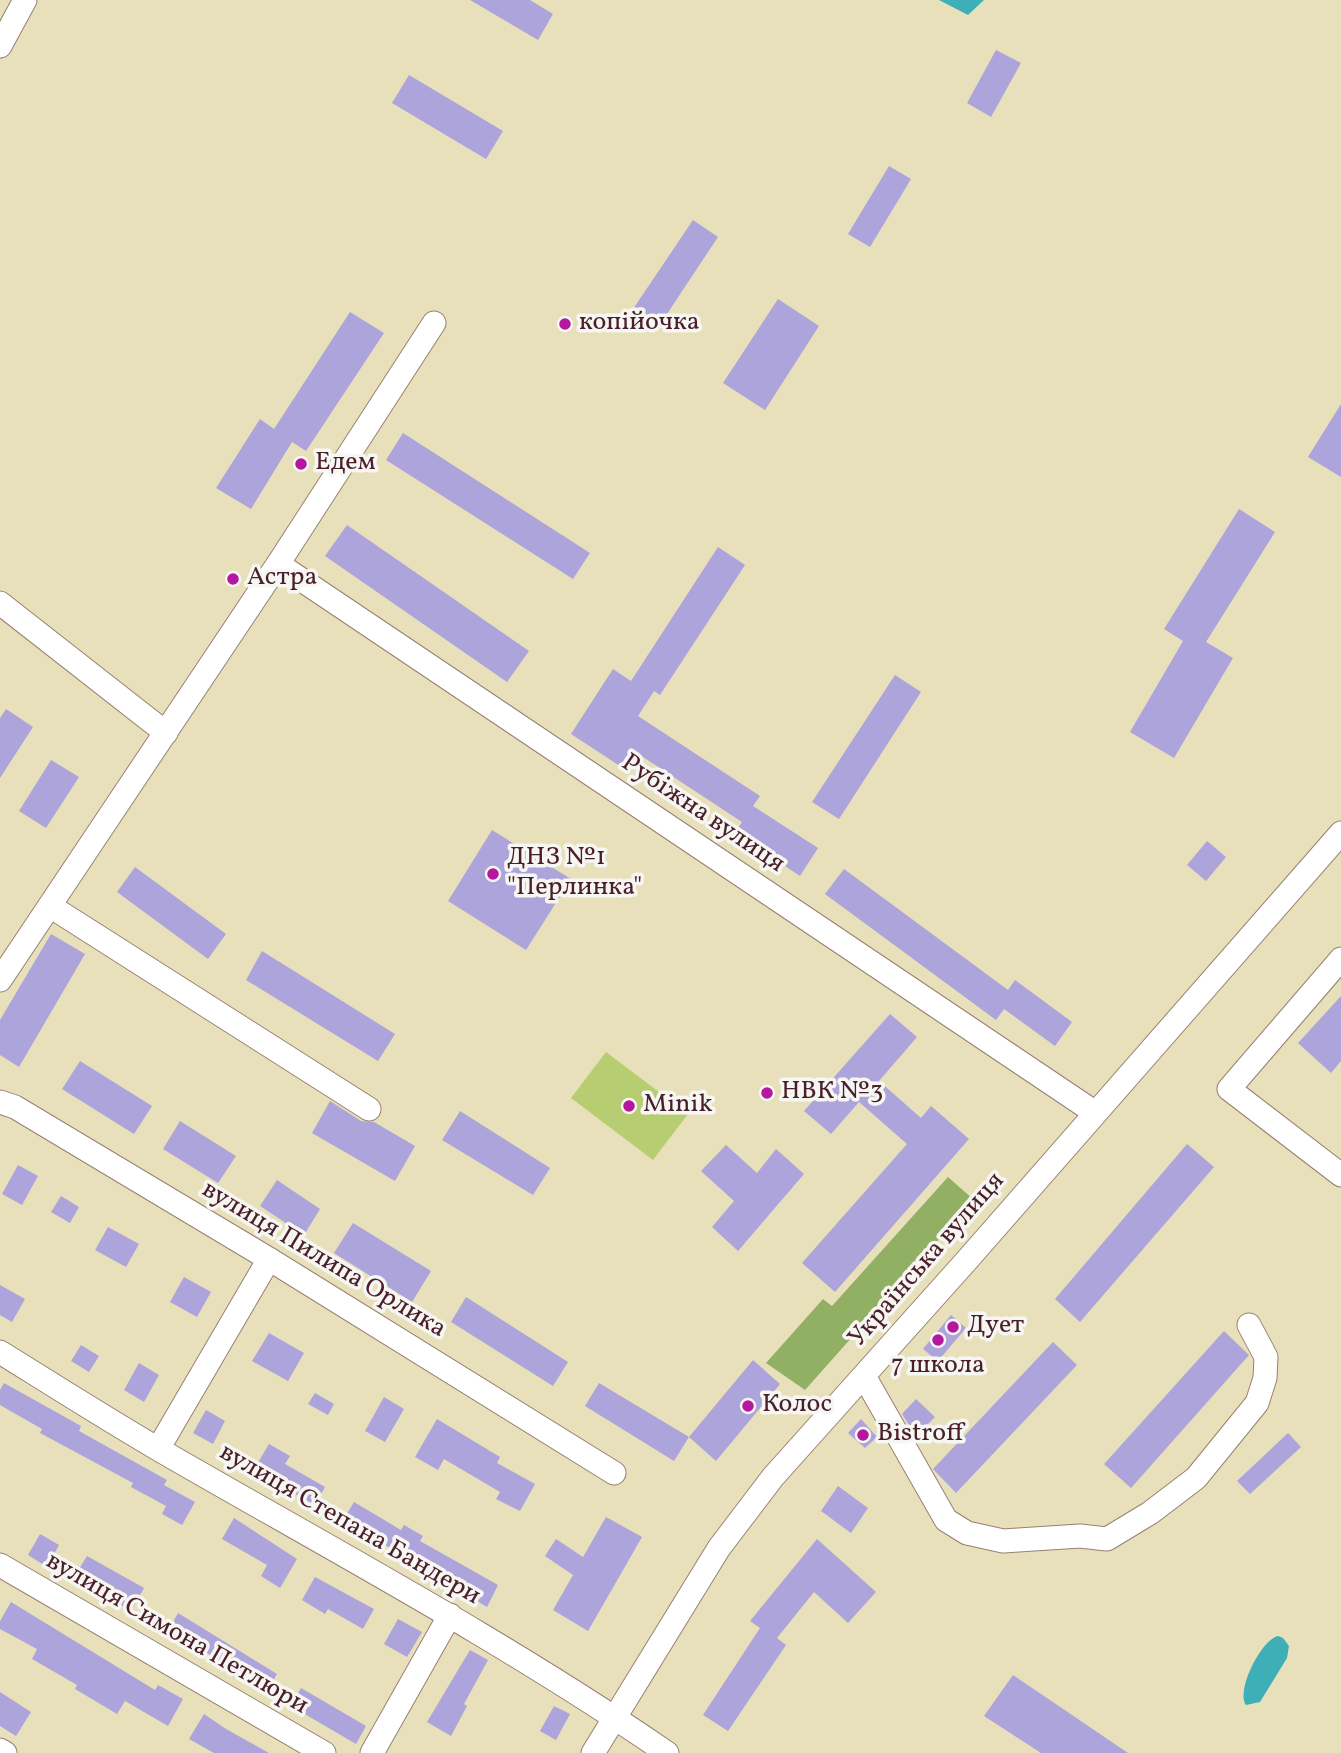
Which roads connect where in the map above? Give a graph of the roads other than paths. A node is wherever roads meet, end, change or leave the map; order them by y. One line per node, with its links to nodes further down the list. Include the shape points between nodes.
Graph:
1 (25, 0): 2 (street)
2 (0, 46)
3 (433, 323): 4 (street)
4 (278, 564): 6 (street); 13 (street, Рубіжна вулиця)
5 (0, 603): 6 (street)
6 (166, 733): 8 (street)
7 (1341, 833): 13 (street, Українська вулиця)
8 (50, 906): 10 (street); 12 (street)
9 (1341, 959): 14 (street, via 1229,1089)
10 (0, 980)
11 (0, 1102): 15 (street, вулиця Пилипа Орлика)
12 (369, 1109)
13 (1094, 1112): 18 (street, Українська вулиця)
14 (1341, 1175)
15 (269, 1259): 19 (street); 20 (street, вулиця Пилипа Орлика)
16 (1249, 1325): 18 (street, via 1266,1357 1257,1403 1196,1478 1107,1539 1080,1536 1003,1541 967,1533 946,1520)
17 (0, 1352): 19 (street, вулиця Степана Бандери)
18 (863, 1376): 23 (street, Українська вулиця, via 719,1548)
19 (158, 1449): 22 (street, вулиця Степана Бандери)
20 (614, 1473)
21 (0, 1565): 26 (street, вулиця Симона Петлюри)
22 (450, 1615): 23 (street, вулиця Степана Бандери); 27 (street)
23 (613, 1716): 28 (street, Українська вулиця); 29 (street, вулиця Степана Бандери)
24 (0, 1750): 25 (street)
25 (5, 1753)
26 (324, 1753)
27 (372, 1753)
28 (593, 1753)
29 (667, 1753)

